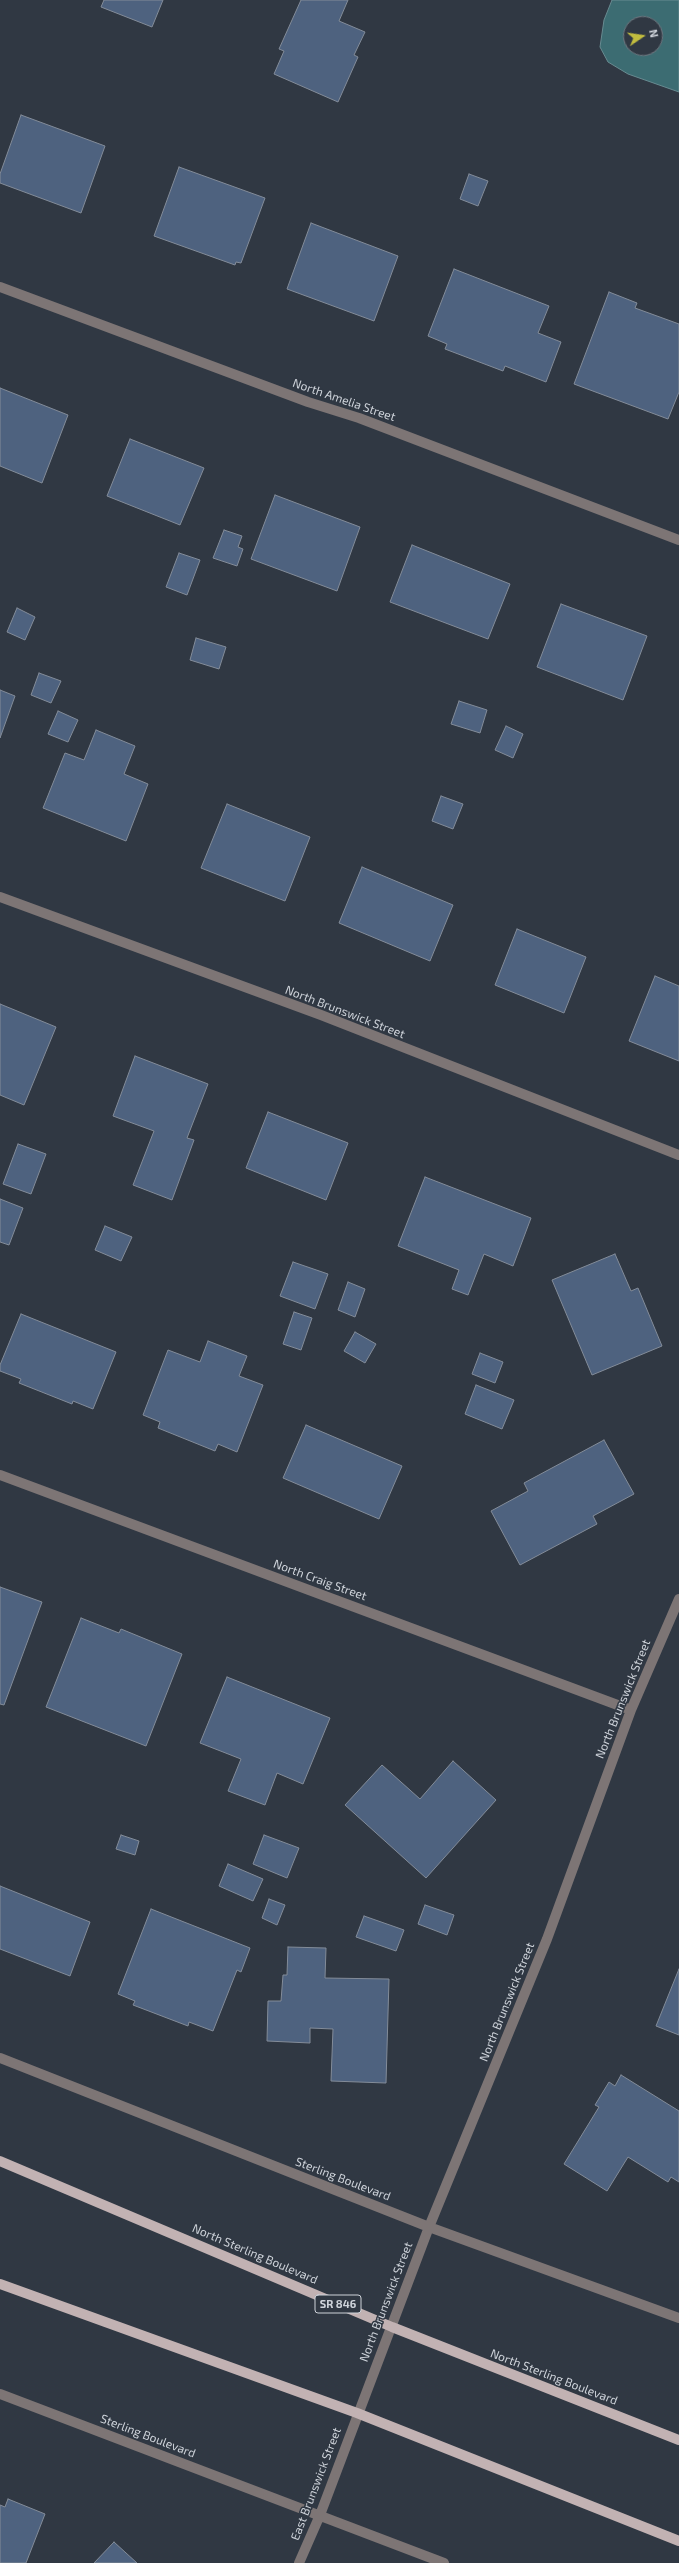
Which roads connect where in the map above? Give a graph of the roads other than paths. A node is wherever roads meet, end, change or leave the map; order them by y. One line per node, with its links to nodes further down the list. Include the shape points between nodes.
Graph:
1 (0, 287): 2 (street, North Amelia Street, via 308,402 359,418)
2 (679, 540)
3 (0, 897): 4 (street, North Brunswick Street, via 321,1015)
4 (679, 1155)
5 (0, 1475): 7 (street, North Craig Street)
6 (679, 1599): 7 (street, North Brunswick Street)
7 (631, 1710): 10 (street, North Brunswick Street, via 547,1939)
8 (0, 2058): 10 (street, Sterling Boulevard)
9 (0, 2161): 13 (main road, North Sterling Boulevard / SR 846)
10 (429, 2227): 12 (street, Sterling Boulevard); 13 (street, North Brunswick Street)
11 (0, 2284): 15 (main road)
12 (679, 2318)
13 (392, 2327): 15 (street, North Brunswick Street); 16 (main road, North Sterling Boulevard / SR 846)
14 (0, 2394): 17 (street, Sterling Boulevard)
15 (357, 2413): 17 (street, East Brunswick Street); 18 (main road)
16 (679, 2440)
17 (320, 2515): 19 (street, East Brunswick Street); 20 (street, Sterling Boulevard)
18 (679, 2540)
19 (299, 2563)
20 (444, 2563)

